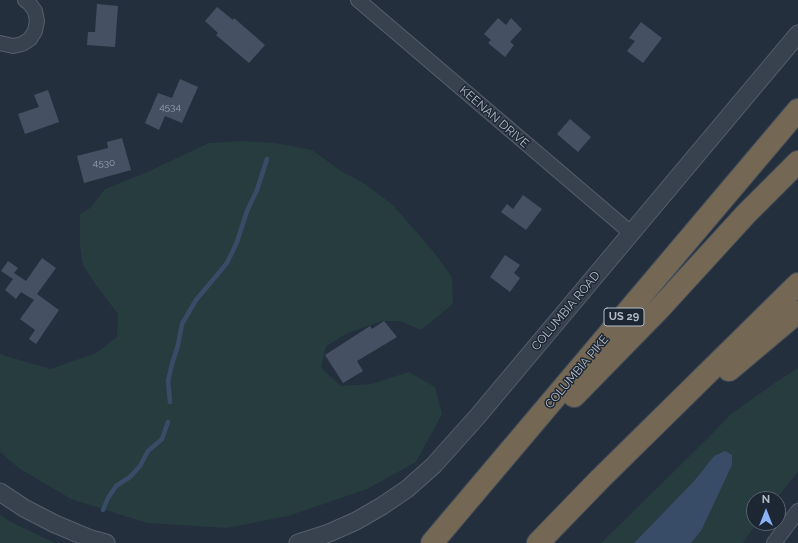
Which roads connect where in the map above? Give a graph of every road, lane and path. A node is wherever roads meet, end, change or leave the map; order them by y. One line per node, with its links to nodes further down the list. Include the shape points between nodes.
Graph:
1 (25, 0): 4 (street, via 35,11 35,31 30,39 22,44 13,46)
2 (358, 0): 7 (street, KEENAN DRIVE)
3 (798, 34): 7 (street, COLUMBIA ROAD)
4 (0, 43)
5 (798, 110): 13 (highway, COLUMBIA PIKE / US 29)
6 (798, 162): 13 (highway)
7 (631, 233): 15 (street, COLUMBIA ROAD, via 433,466 407,489 356,521)
8 (798, 284): 10 (highway)
9 (798, 312): 10 (highway)
10 (600, 479): 17 (highway)
11 (0, 492): 14 (street, via 55,524)
12 (798, 511): 18 (street)
13 (449, 524): 16 (highway, COLUMBIA PIKE / US 29)
14 (106, 543)
15 (298, 543)
16 (432, 543)
17 (538, 543)
18 (774, 543)

